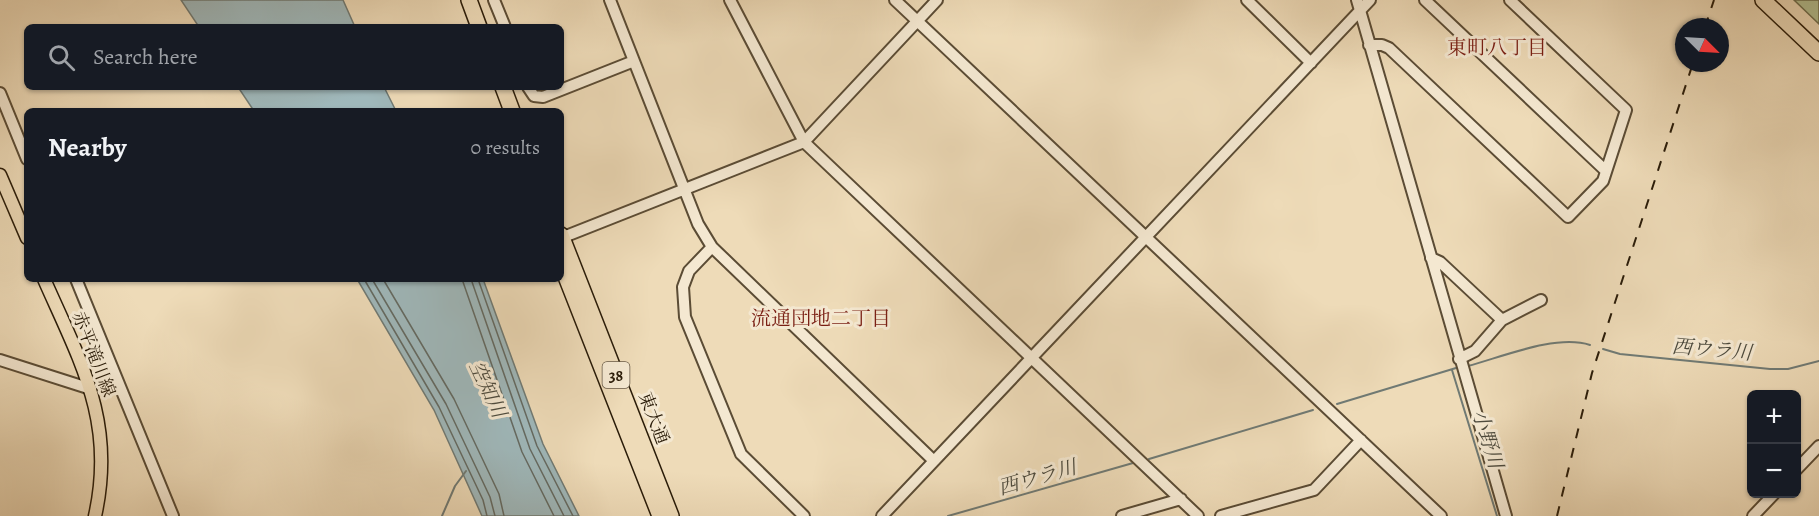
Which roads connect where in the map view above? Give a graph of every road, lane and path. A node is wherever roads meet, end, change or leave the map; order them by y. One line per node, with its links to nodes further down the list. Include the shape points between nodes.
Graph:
1 (458, 0): 17 (highway)
2 (469, 0): 18 (highway)
3 (494, 0): 19 (street)
4 (610, 0): 23 (street)
5 (730, 0): 33 (street)
6 (895, 0): 16 (street)
7 (937, 0): 16 (street)
8 (1247, 0): 24 (street)
9 (1357, 0): 15 (street)
10 (1370, 0): 15 (street)
11 (1425, 0): 35 (street)
12 (1510, 0): 35 (street, via 1626,110)
13 (1763, 0): 22 (highway)
14 (1779, 0): 20 (highway)
15 (1360, 11): 21 (street); 24 (street)
16 (917, 21): 33 (street); 40 (street)
17 (467, 24)
18 (478, 24)
19 (504, 24)
20 (1819, 39)
21 (1369, 45): 35 (street, via 1389,48 1568,218 1603,181); 43 (street)
22 (1819, 53)
23 (634, 61): 25 (street); 37 (street)
24 (1311, 63): 40 (street)
25 (564, 88)
26 (493, 90): 31 (highway)
27 (504, 90): 32 (highway)
28 (530, 90): 29 (street, via 534,96)
29 (559, 90)
30 (0, 93): 34 (street)
31 (500, 108)
32 (511, 108)
33 (804, 142): 37 (street); 49 (street)
34 (24, 152)
35 (1606, 171)
36 (0, 175): 38 (main road)
37 (684, 190): 39 (street); 42 (street)
38 (24, 231)
39 (564, 236)
40 (1146, 237): 49 (street); 53 (street)
41 (564, 245): 62 (highway, 東大通 / 38)
42 (712, 247): 55 (street); 63 (street, via 689,271 683,287 685,317 741,454)
43 (1431, 258): 48 (street); 50 (street)
44 (564, 272): 61 (highway, 東大通 / 38)
45 (45, 282): 52 (main road, 赤平滝川線)
46 (77, 282): 60 (street)
47 (1541, 300): 48 (street)
48 (1502, 320): 50 (street, via 1475,351)
49 (1032, 358): 55 (street); 58 (street)
50 (1460, 359): 69 (street)
51 (0, 360): 52 (street)
52 (91, 389): 59 (main road, 赤平滝川線, via 103,469)
53 (1361, 440): 67 (street, via 1314,490); 68 (street)
54 (1819, 446): 56 (street)
55 (934, 461): 64 (street)
56 (1801, 466)
57 (1770, 498): 70 (street)
58 (1181, 499): 65 (street); 66 (street)
59 (95, 516)
60 (173, 516)
61 (660, 516)
62 (671, 516)
63 (804, 516)
64 (882, 516)
65 (1122, 516)
66 (1198, 516)
67 (1221, 516)
68 (1441, 516)
69 (1506, 516)
70 (1753, 516)

